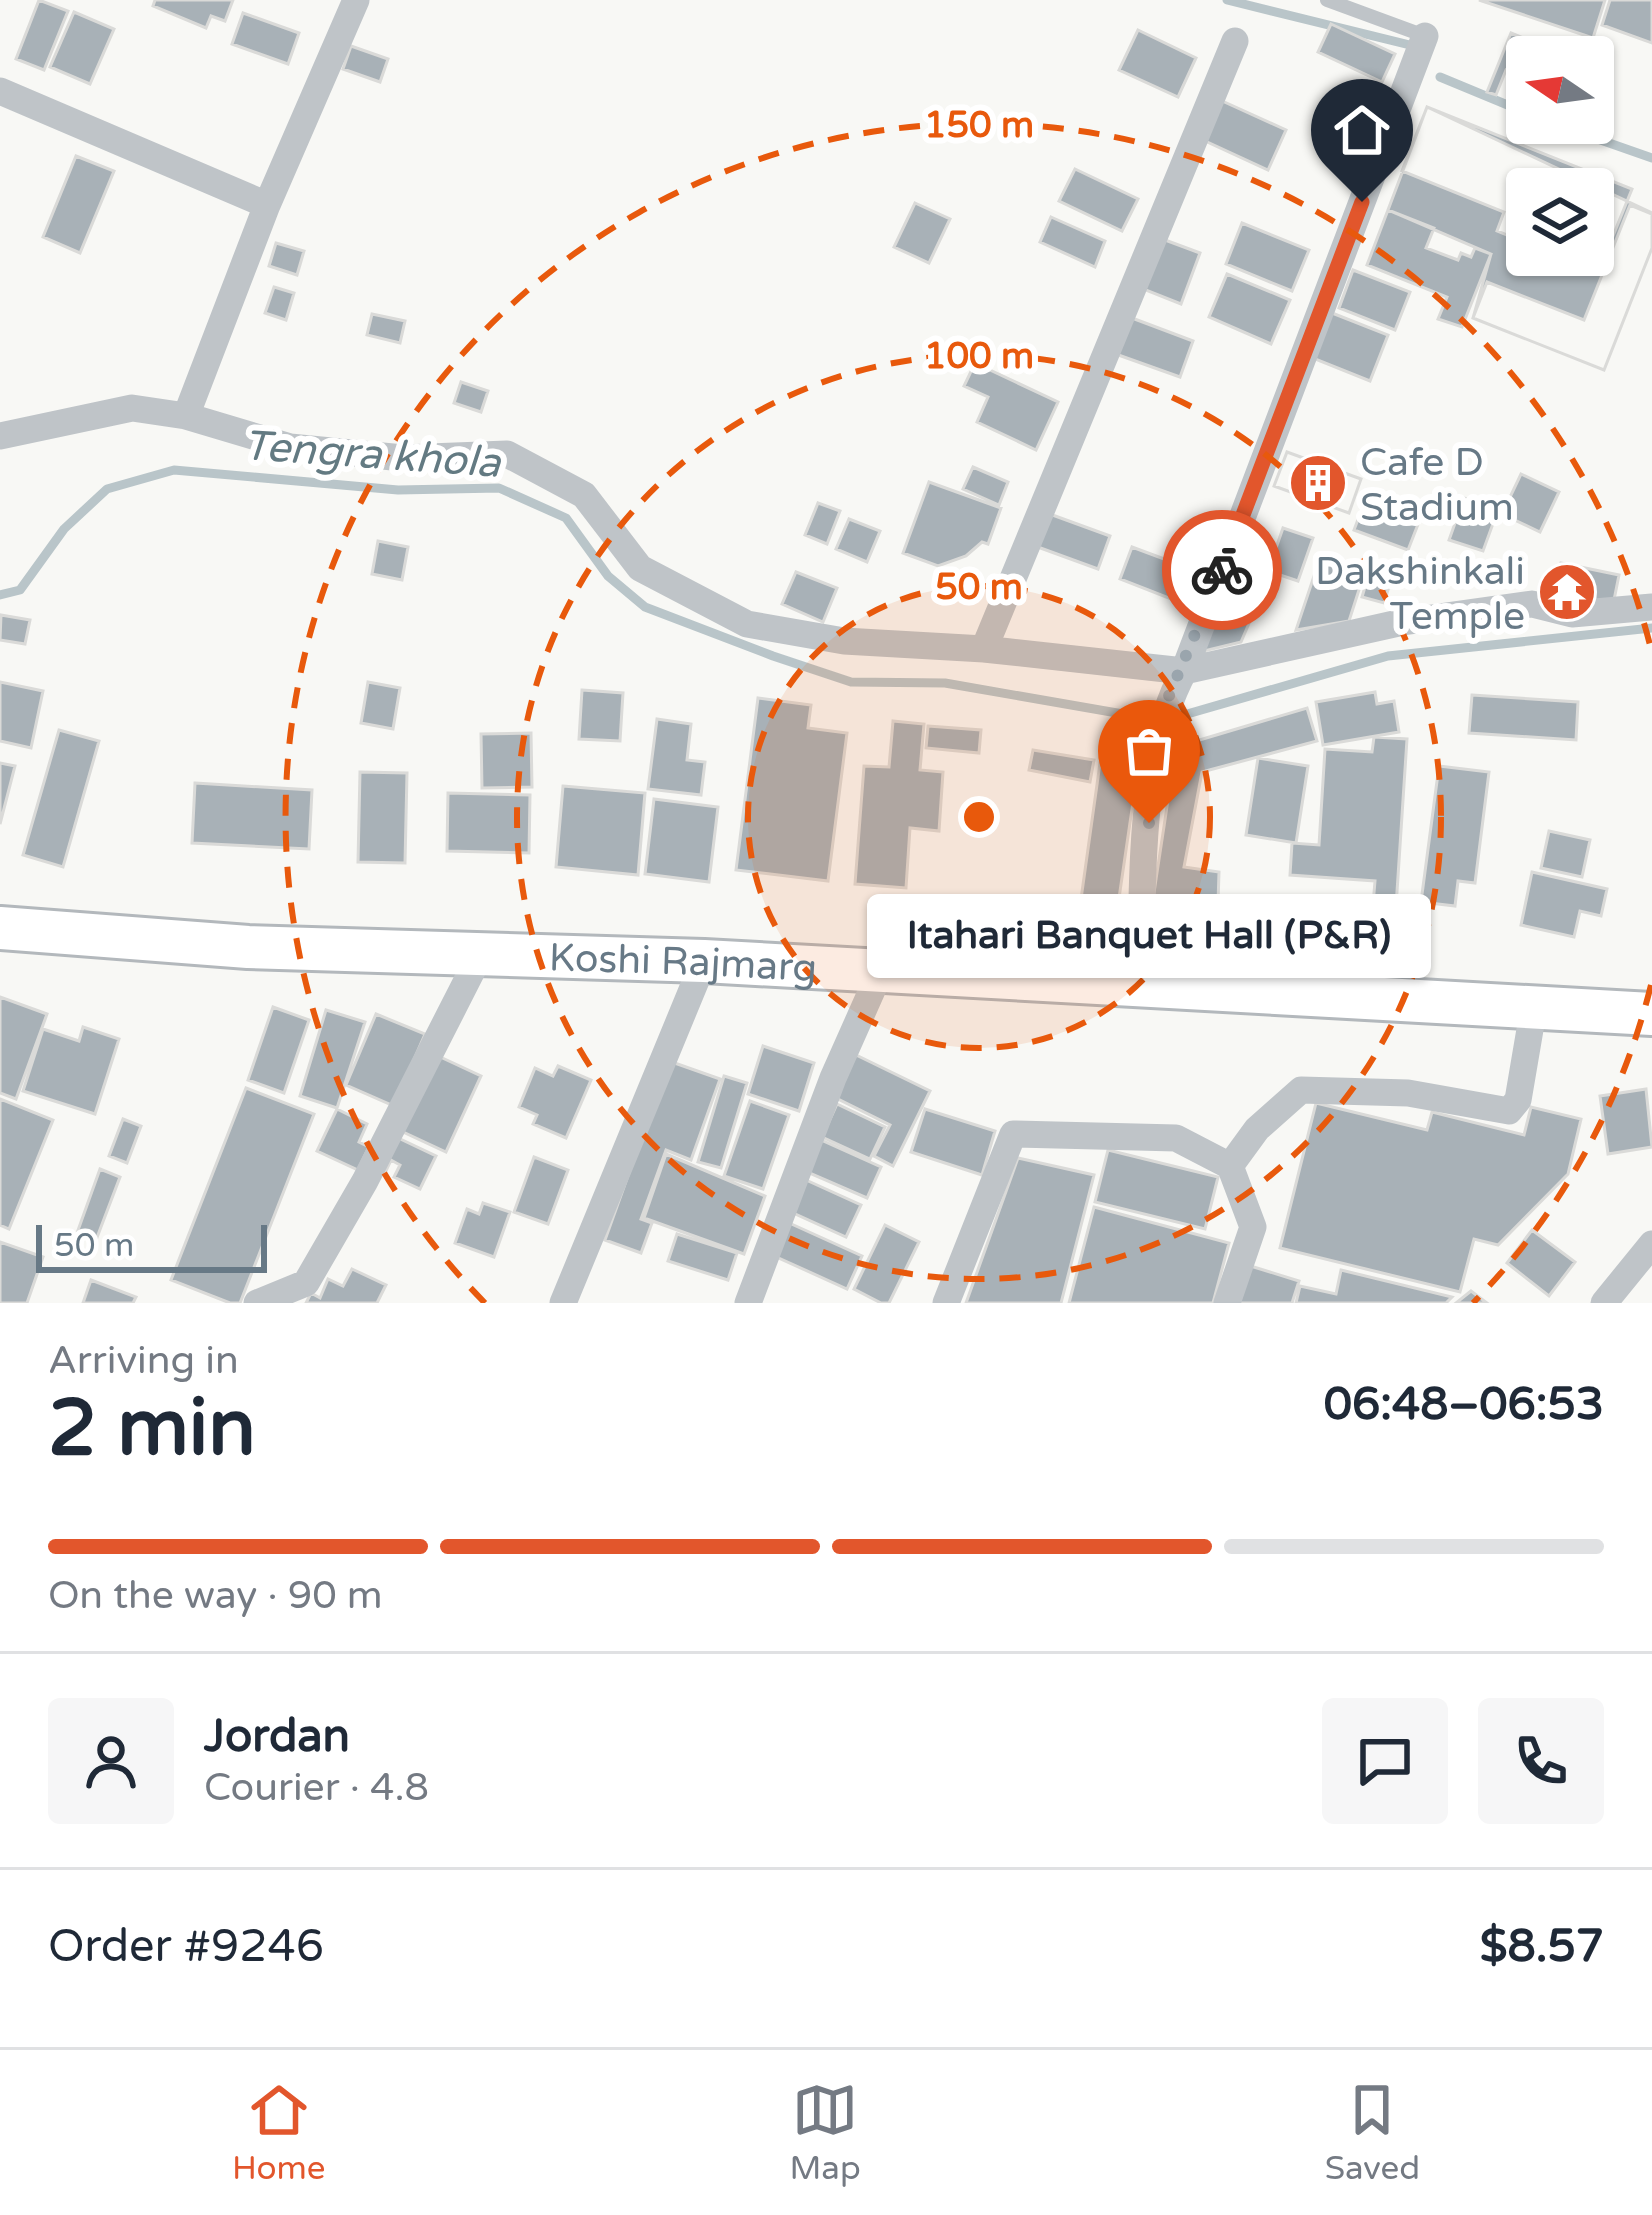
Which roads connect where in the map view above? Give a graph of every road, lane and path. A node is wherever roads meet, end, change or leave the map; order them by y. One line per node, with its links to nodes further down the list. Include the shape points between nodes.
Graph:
1 (356, 0): 6 (street)
2 (1327, 0): 3 (lane)
3 (1425, 36): 11 (street)
4 (1235, 41): 10 (street)
5 (0, 91): 6 (street)
6 (267, 206): 7 (street)
7 (186, 416): 8 (street, via 132,408); 10 (street, via 290,447 404,458 507,454 584,495 640,568 747,624 844,641)
8 (0, 436)
9 (1652, 607): 11 (street, via 1572,614 1532,604 1356,628)
10 (984, 649): 11 (street)
11 (1184, 670): 16 (street, via 1163,710)
12 (0, 928): 13 (main road, Koshi Rajmarg)
13 (480, 956): 14 (main road, Koshi Rajmarg); 21 (street, via 306,1283)
14 (704, 961): 15 (main road, Koshi Rajmarg); 22 (street)
15 (881, 970): 16 (main road, Koshi Rajmarg); 23 (street)
16 (1138, 982): 17 (main road, Koshi Rajmarg)
17 (1534, 1006): 18 (main road, Koshi Rajmarg); 19 (street, via 1515,1108 1301,1090 1256,1129)
18 (1652, 1014)
19 (1230, 1166): 24 (street, via 1176,1138 1013,1134); 25 (street, via 1253,1227)
20 (1652, 1244): 26 (street)
21 (257, 1303)
22 (563, 1303)
23 (748, 1303)
24 (946, 1303)
25 (1227, 1303)
26 (1604, 1303)

